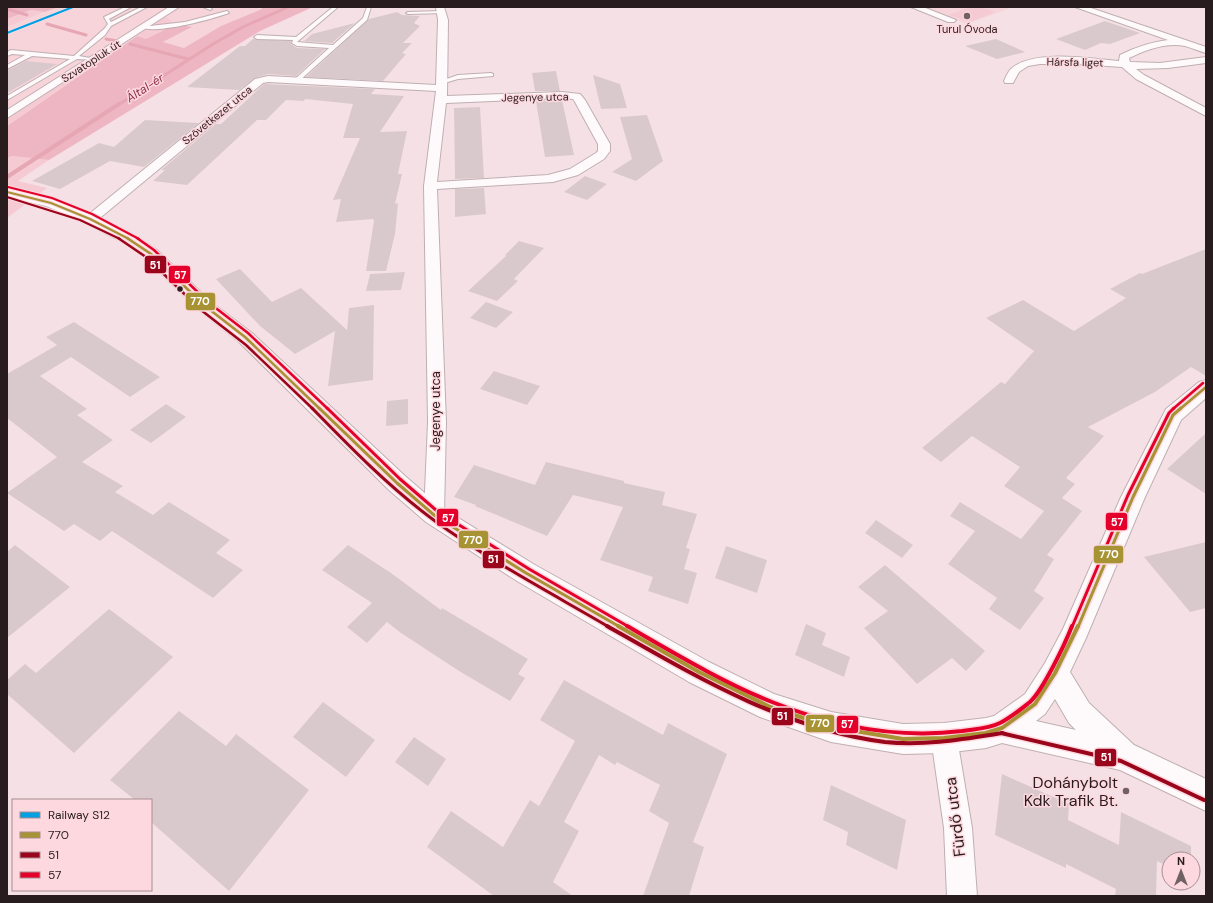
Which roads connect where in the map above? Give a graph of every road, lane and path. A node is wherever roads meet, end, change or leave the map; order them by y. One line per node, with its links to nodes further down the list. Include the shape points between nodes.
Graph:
1 (129, 7): 12 (lane, via 106,18)
2 (145, 7): 12 (lane)
3 (175, 7): 13 (street, Szvatopluk út)
4 (336, 7): 15 (lane)
5 (369, 7): 17 (lane, via 365,19)
6 (915, 7): 11 (street)
7 (1078, 7): 16 (street)
8 (442, 9): 10 (lane); 29 (street, Jegenye utca)
9 (227, 12): 13 (lane, via 192,22 155,28)
10 (408, 14)
11 (952, 20)
12 (110, 25): 21 (lane, via 107,31 80,50)
13 (143, 27): 22 (street, Szvatopluk út)
14 (257, 37): 15 (lane)
15 (297, 39): 17 (lane, via 294,42 297,44)
16 (1181, 43): 18 (street); 24 (street, via 1154,46 1132,53 1124,57)
17 (334, 47): 27 (lane)
18 (1206, 50)
19 (7, 54): 20 (lane)
20 (31, 54): 21 (lane); 25 (lane)
21 (75, 58): 22 (lane); 30 (lane)
22 (93, 59): 32 (street, Szvatopluk út)
23 (1206, 60): 24 (street, Hársfa liget, via 1157,66)
24 (1125, 65): 28 (street, Hársfa liget, via 1084,60 1044,61 1018,68); 31 (street, via 1140,77)
25 (7, 67)
26 (491, 75): 29 (lane, via 458,77)
27 (297, 80): 29 (street, Szövetkezet utca); 35 (street, Szövetkezet utca, via 259,81)
28 (1010, 81)
29 (441, 90): 33 (street, Jegenye utca); 33 (street, Jegenye utca, via 576,96 604,144 604,151 574,172 548,180)
30 (7, 98)
31 (1206, 114)
32 (7, 115)
33 (430, 186): 37 (street, Jegenye utca, via 437,422)
34 (7, 192): 35 (street, via 51,203)
35 (90, 219): 37 (street, via 133,241 150,254 205,306 245,337 397,483)
36 (1206, 387): 38 (street, via 1173,415 1133,497)
37 (434, 515): 40 (street, via 526,573 699,672 770,707 831,727 903,739)
38 (1055, 673): 39 (street, via 1035,704); 41 (street, via 1079,713)
39 (1002, 728): 40 (street, via 986,733); 41 (street)
40 (944, 738): 43 (street, Fürdő utca, via 958,828)
41 (1123, 756): 42 (street)
42 (1206, 795)
43 (962, 896)

